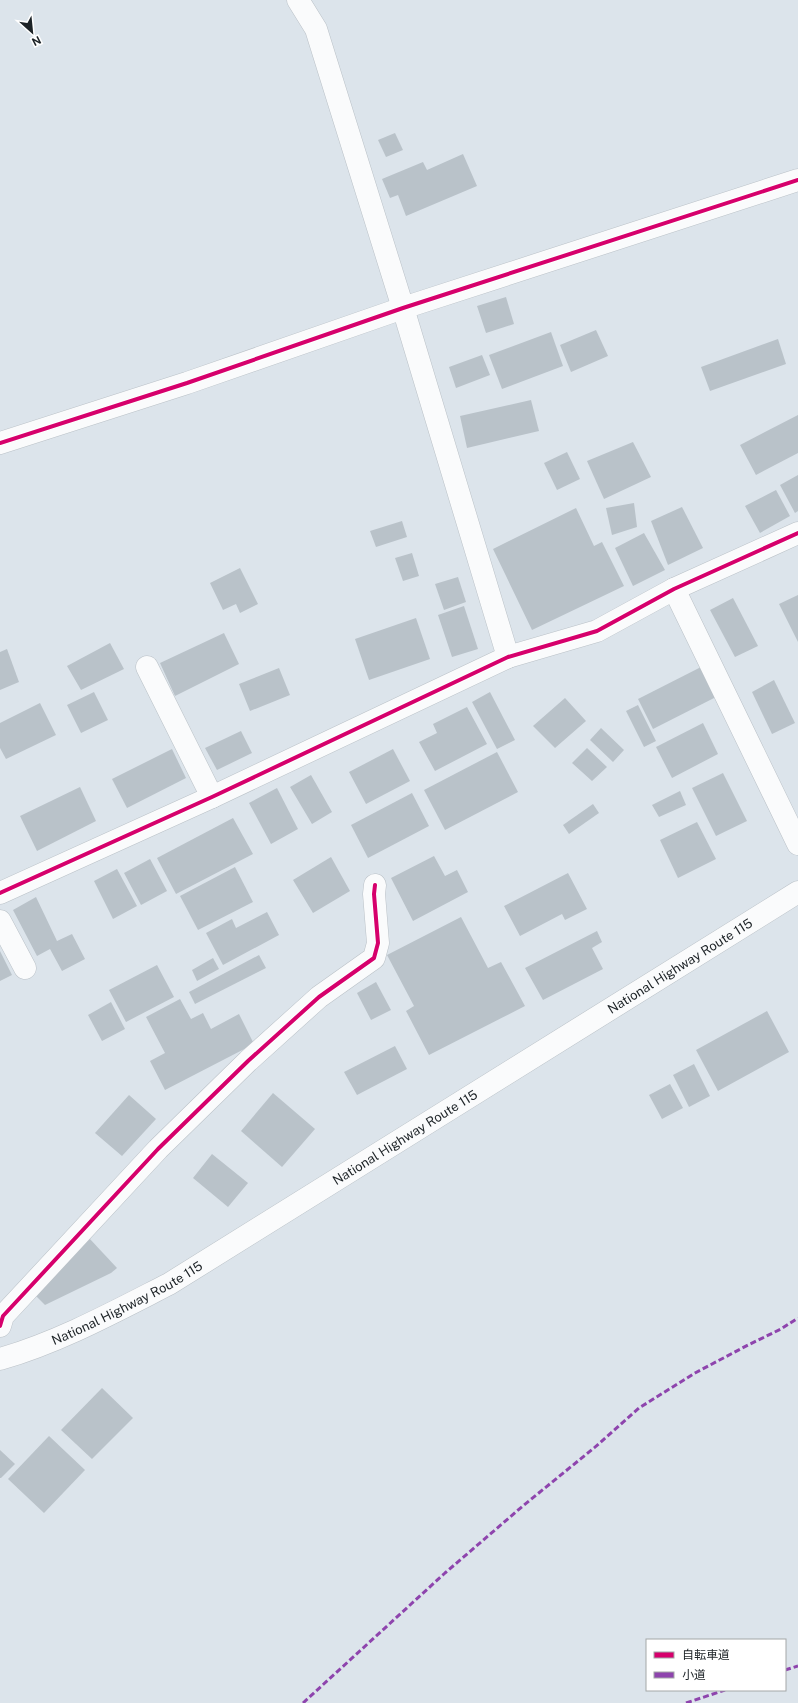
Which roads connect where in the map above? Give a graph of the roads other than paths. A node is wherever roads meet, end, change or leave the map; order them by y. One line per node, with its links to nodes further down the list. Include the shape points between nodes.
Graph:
1 (298, 0): 3 (main road, via 316,29)
2 (798, 180): 3 (main road)
3 (403, 308): 4 (main road, via 187,383); 7 (main road)
4 (0, 443)
5 (798, 533): 6 (main road)
6 (674, 589): 7 (main road, via 597,631); 10 (main road)
7 (508, 658): 9 (main road)
8 (147, 667): 9 (main road)
9 (212, 797): 13 (main road)
10 (798, 844)
11 (375, 885): 16 (main road, via 378,943 374,958 284,1027 158,1149 3,1316)
12 (798, 892): 17 (main road, National Highway Route 115, via 169,1284 91,1324 18,1354)
13 (0, 893)
14 (0, 922): 15 (main road)
15 (25, 968)
16 (0, 1326)
17 (1, 1355)

